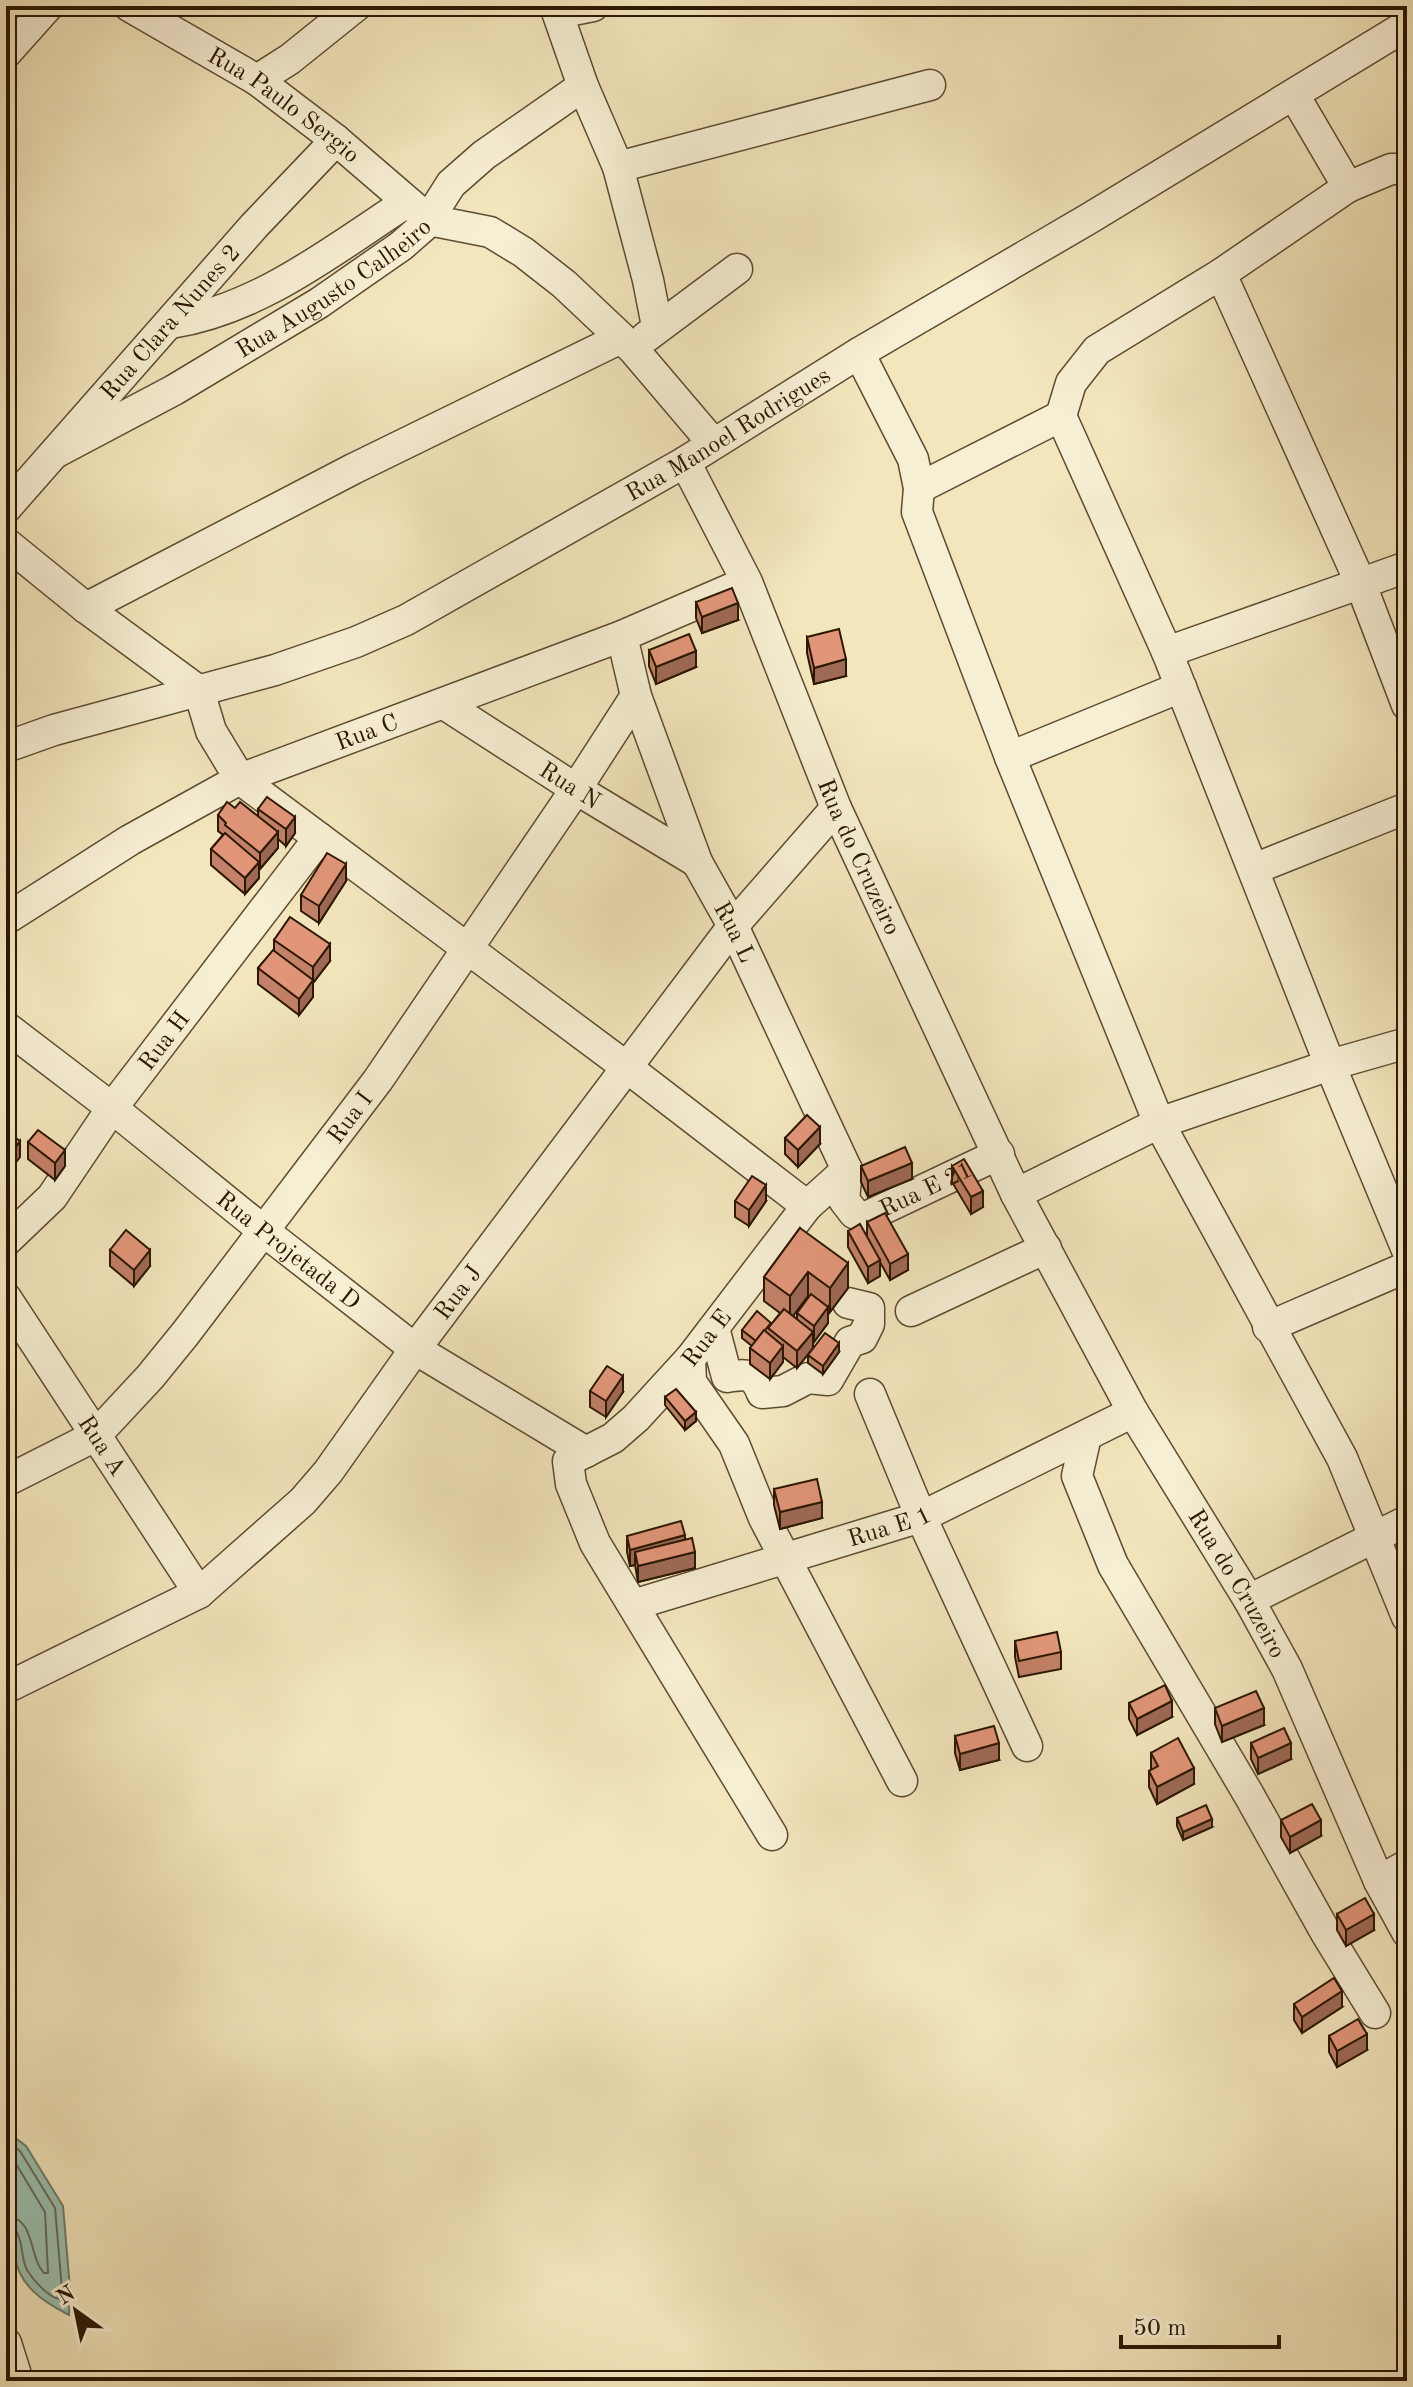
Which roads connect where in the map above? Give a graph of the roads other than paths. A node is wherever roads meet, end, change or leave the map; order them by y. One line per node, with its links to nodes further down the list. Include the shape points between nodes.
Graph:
1 (48, 6): 7 (street)
2 (129, 6): 8 (street, Rua Paulo Sergio)
3 (356, 6): 8 (street)
4 (593, 6): 5 (street)
5 (556, 10): 10 (street)
6 (1407, 25): 11 (street, Rua Manoel Rodrigues)
7 (6, 53)
8 (257, 80): 12 (street, Rua Paulo Sergio)
9 (930, 85): 13 (street)
10 (583, 86): 13 (street); 16 (street, Rua Augusto Calheiro)
11 (1294, 95): 15 (street); 22 (street, Rua Manoel Rodrigues)
12 (336, 140): 16 (street, Rua Paulo Sergio); 19 (street, Rua Clara Nunes 2)
13 (618, 167): 20 (street)
14 (1407, 172): 15 (street, via 1391,169)
15 (1348, 187): 18 (street)
16 (418, 211): 19 (street, via 255,297); 21 (street, via 505,239 564,284); 25 (street, Rua Augusto Calheiro, via 401,246 319,303 174,390)
17 (737, 269): 20 (street)
18 (1221, 274): 23 (street, via 1097,350 1071,383); 32 (street)
19 (171, 323): 25 (street, Rua Clara Nunes 2)
20 (657, 326): 21 (street)
21 (627, 344): 24 (street); 33 (street, via 353,469)
22 (859, 353): 24 (street, Rua Manoel Rodrigues); 27 (street, via 908,447)
23 (1061, 416): 27 (street); 35 (street)
24 (712, 442): 26 (street, Rua Manoel Rodrigues)
25 (55, 453): 28 (street, Rua Clara Nunes 2)
26 (685, 462): 31 (street, Rua do Cruzeiro); 37 (street, Rua Manoel Rodrigues, via 406,620 288,666)
27 (919, 488): 42 (street, via 917,512)
28 (6, 508)
29 (6, 543): 33 (street)
30 (1407, 567): 32 (street)
31 (747, 582): 34 (street, Rua C); 45 (street, Rua do Cruzeiro)
32 (1360, 582): 35 (street); 40 (street)
33 (86, 608): 37 (street)
34 (622, 636): 38 (street, Rua L); 39 (street, Rua C)
35 (1167, 652): 36 (street)
36 (1181, 687): 42 (street); 49 (street)
37 (199, 691): 41 (street, Rua Manoel Rodrigues); 43 (street, via 211,731)
38 (636, 696): 44 (street, Rua I); 48 (street, Rua L)
39 (444, 704): 43 (street, Rua C); 44 (street, Rua N)
40 (1407, 705)
41 (6, 747)
42 (1010, 757): 58 (street)
43 (240, 779): 47 (street); 50 (street, Rua C, via 130,840)
44 (576, 789): 48 (street, Rua N); 52 (street, Rua I)
45 (836, 808): 51 (street, Rua J); 59 (street, Rua do Cruzeiro)
46 (1407, 808): 49 (street)
47 (319, 838): 52 (street); 57 (street, Rua H)
48 (697, 862): 51 (street, Rua L)
49 (1254, 869): 55 (street)
50 (6, 919)
51 (733, 926): 56 (street, Rua J); 60 (street, Rua L)
52 (467, 950): 56 (street); 63 (street, Rua I)
53 (6, 1027): 57 (street, Rua Projetada D)
54 (1407, 1043): 55 (street)
55 (1330, 1065): 58 (street); 66 (street)
56 (625, 1066): 62 (street); 73 (street, Rua J)
57 (112, 1108): 63 (street, Rua Projetada D); 64 (street, Rua H, via 52,1197)
58 (1159, 1123): 61 (street); 71 (street)
59 (999, 1154): 60 (street, Rua E 21, via 864,1218 844,1200); 61 (street, Rua do Cruzeiro)
60 (847, 1170): 62 (street)
61 (1016, 1194): 65 (street, Rua do Cruzeiro)
62 (807, 1206): 72 (street, Rua E)
63 (265, 1232): 73 (street, Rua Projetada D); 77 (street, Rua I, via 150,1377)
64 (6, 1241)
65 (1046, 1248): 70 (street); 76 (street, Rua do Cruzeiro)
66 (1407, 1250)
67 (1407, 1267): 71 (street)
68 (6, 1298): 77 (street, Rua A)
69 (848, 1303): 72 (street, via 869,1308 862,1338 850,1342 828,1380 808,1378 783,1391 762,1393 757,1381 745,1374 727,1377)
70 (911, 1311)
71 (1268, 1327): 83 (street, via 1342,1458)
72 (714, 1328): 74 (street, Rua E)
73 (415, 1349): 79 (street, Rua Projetada D); 85 (street, Rua J, via 303,1501)
74 (690, 1359): 79 (street, Rua E, via 625,1429); 84 (street, via 691,1382 734,1444 754,1498)
75 (870, 1394): 81 (street)
76 (1133, 1412): 78 (street, Rua E 1); 86 (street, Rua do Cruzeiro)
77 (95, 1436): 80 (street, Rua I); 85 (street, Rua A)
78 (1086, 1436): 81 (street, Rua E 1); 96 (street, via 1077,1476 1113,1565)
79 (586, 1452): 87 (street, via 568,1461 571,1484 595,1543)
80 (6, 1481)
81 (921, 1517): 84 (street, Rua E 1); 90 (street)
82 (1407, 1521): 83 (street)
83 (1373, 1537): 86 (street); 88 (street)
84 (786, 1559): 87 (street, Rua E 1); 91 (street)
85 (199, 1593): 89 (street, Rua J)
86 (1249, 1600): 94 (street, Rua do Cruzeiro, via 1287,1669)
87 (633, 1605): 92 (street)
88 (1407, 1617)
89 (6, 1688)
90 (1027, 1746)
91 (902, 1781)
92 (772, 1835)
93 (1407, 1865): 94 (street)
94 (1379, 1881): 95 (street, Rua do Cruzeiro)
95 (1407, 1932)
96 (1375, 2013)
97 (6, 2343): 98 (street)
98 (18, 2381)

